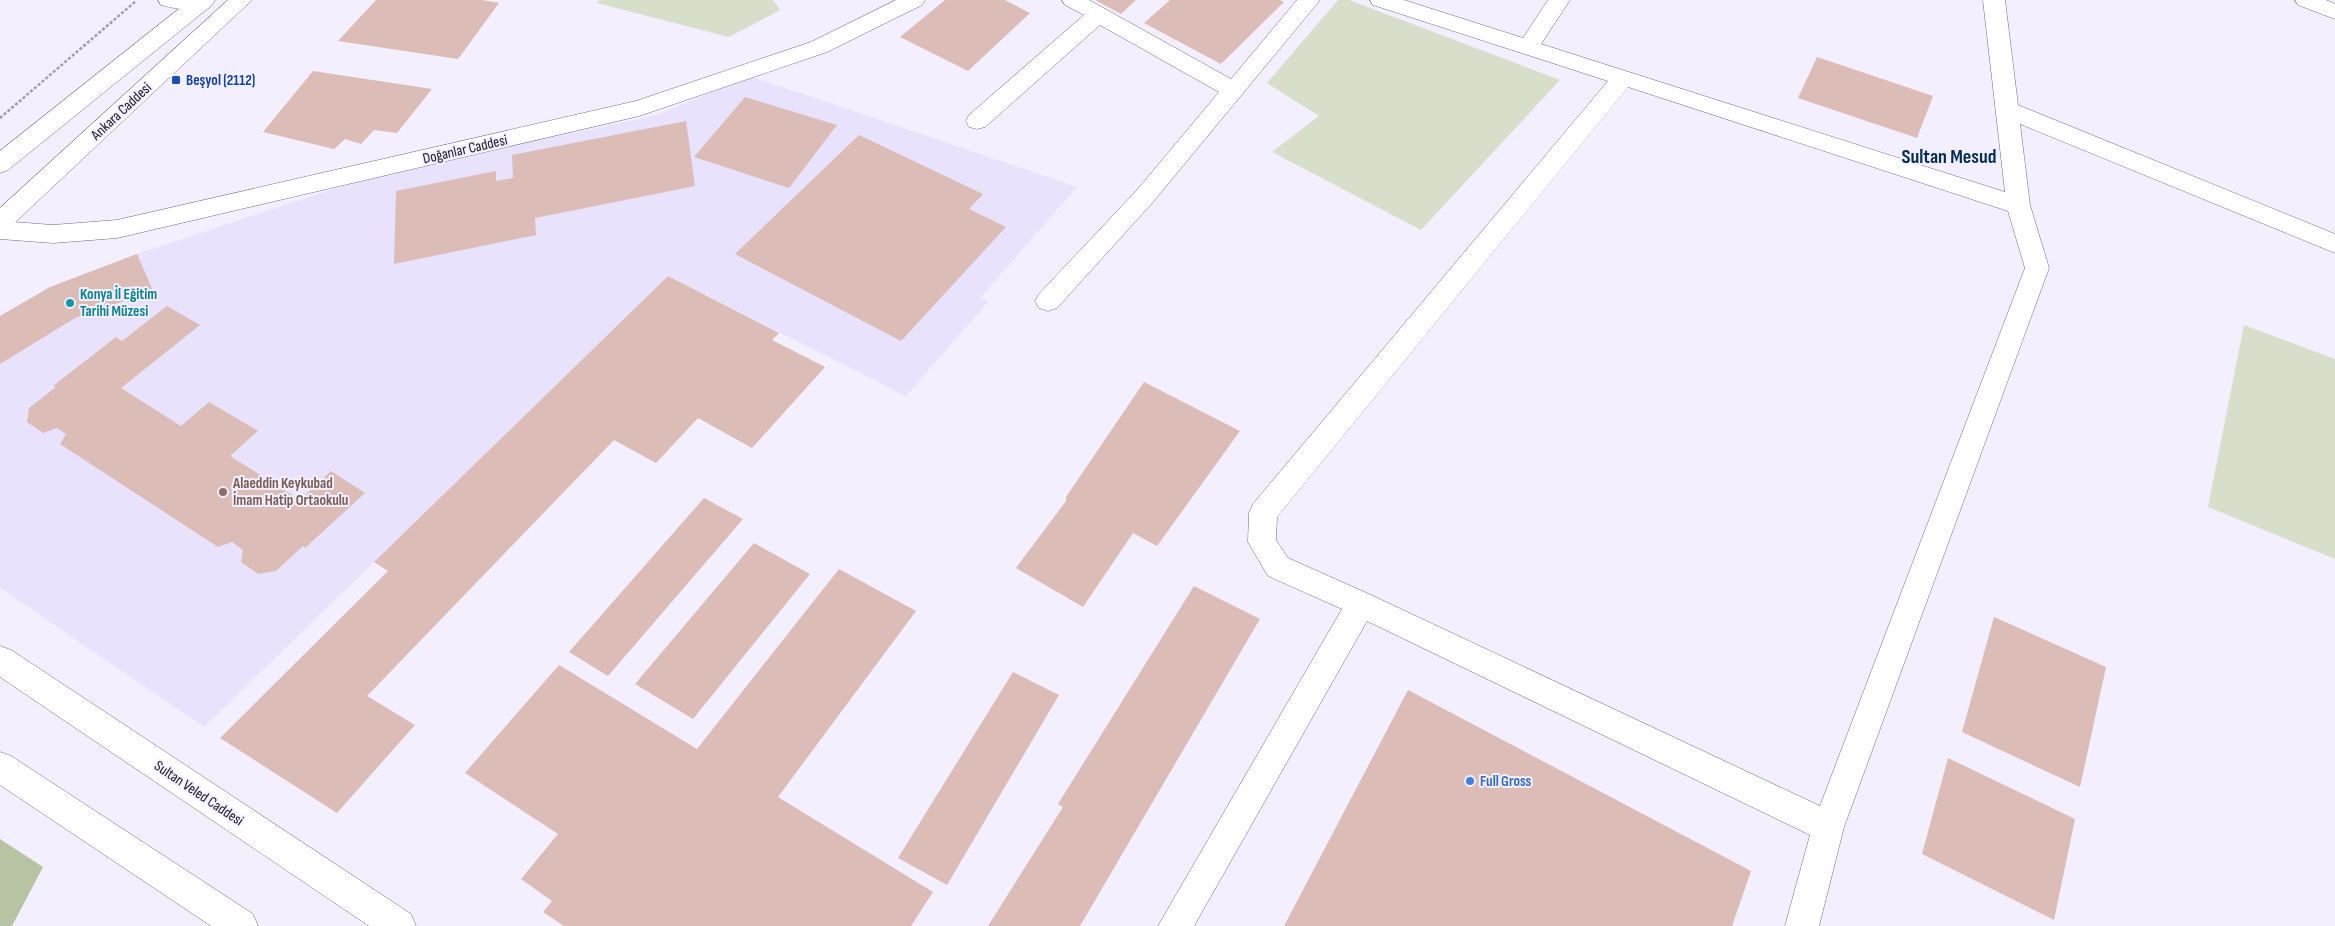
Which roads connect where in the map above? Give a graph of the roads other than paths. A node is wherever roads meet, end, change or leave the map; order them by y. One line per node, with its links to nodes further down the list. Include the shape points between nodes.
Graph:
1 (169, 0): 10 (street)
2 (241, 0): 20 (street, Ankara Caddesi)
3 (914, 0): 21 (street, Doğanlar Caddesi, via 819,48 639,108 117,229 53,234)
4 (1073, 0): 12 (street)
5 (1309, 0): 15 (street)
6 (1380, 0): 13 (street)
7 (1559, 0): 13 (street)
8 (1994, 0): 16 (street)
9 (2306, 0): 11 (street)
10 (203, 1): 18 (street)
11 (2335, 12)
12 (1098, 14): 15 (street); 17 (street)
13 (1528, 48): 14 (street)
14 (1624, 78): 19 (street); 24 (street, via 1263,513 1262,542 1278,567)
15 (1233, 90): 23 (street, via 1145,196)
16 (2006, 110): 19 (street); 22 (street)
17 (977, 121)
18 (0, 164)
19 (2018, 205): 27 (street, via 2037,268)
20 (0, 222)
21 (0, 230)
22 (2335, 244)
23 (1048, 301)
24 (1361, 604): 27 (street); 30 (street)
25 (0, 660): 29 (street, Sultan Veled Caddesi)
26 (0, 768): 28 (street)
27 (1828, 827): 31 (street)
28 (241, 926)
29 (399, 926)
30 (1175, 926)
31 (1802, 926)

